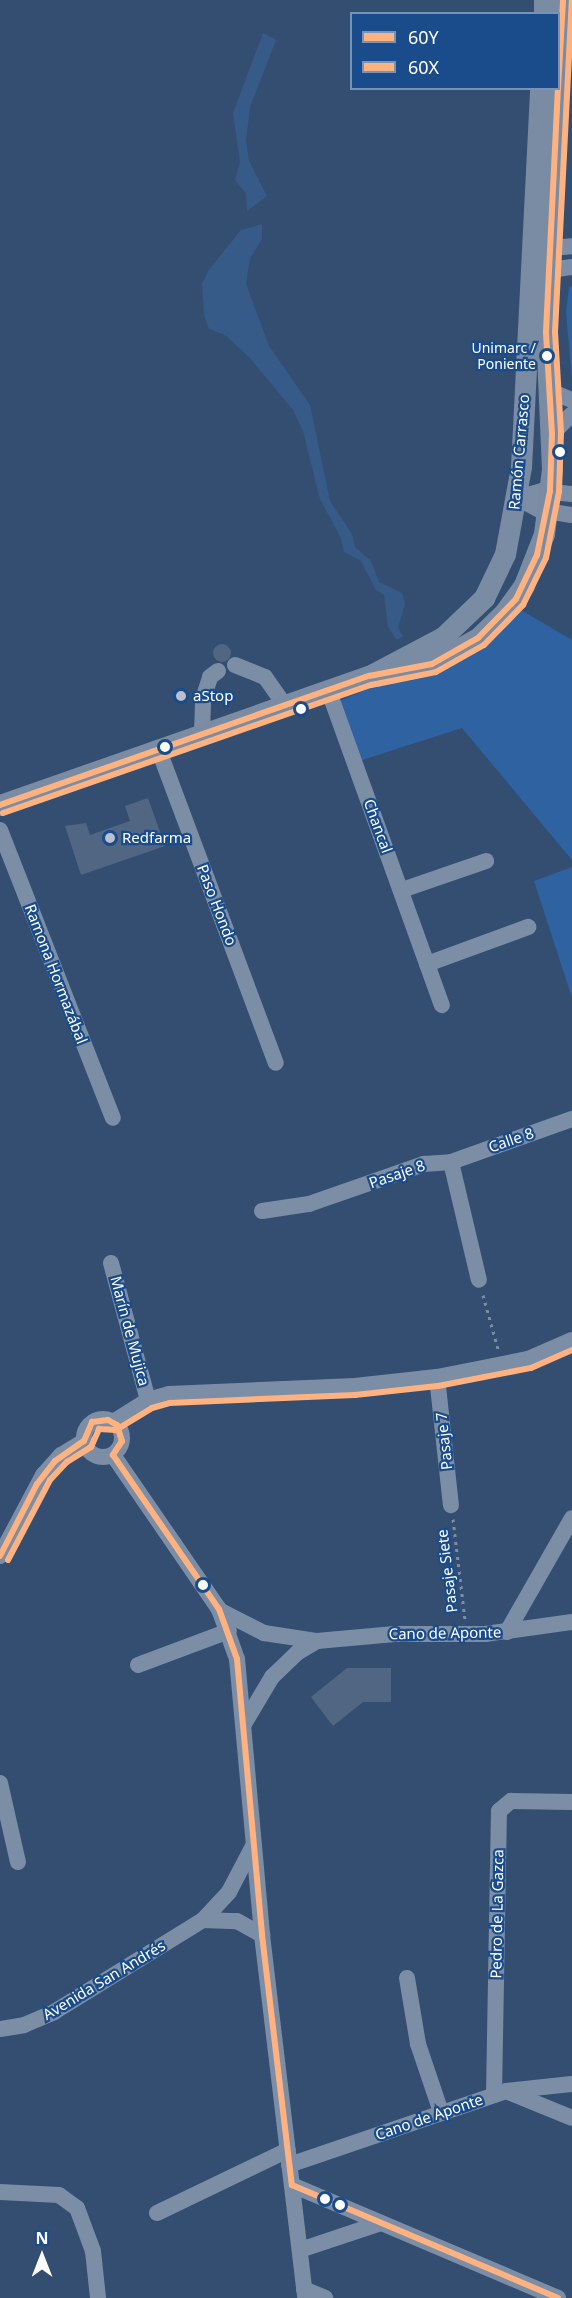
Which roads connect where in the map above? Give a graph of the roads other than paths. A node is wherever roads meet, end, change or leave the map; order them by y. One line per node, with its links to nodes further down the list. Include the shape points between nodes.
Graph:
1 (563, 0): 3 (main road, Ramón Carrasco)
2 (540, 90): 11 (main road, Ramón Carrasco)
3 (561, 247): 5 (main road, Ramón Carrasco)
4 (572, 267): 5 (street)
5 (550, 270): 6 (main road, Ramón Carrasco)
6 (548, 390): 7 (street); 9 (main road, Ramón Carrasco)
7 (572, 400)
8 (572, 414): 9 (street)
9 (552, 434): 12 (main road, Ramón Carrasco)
10 (572, 494): 12 (street)
11 (517, 498): 12 (street); 16 (main road, Ramón Carrasco, via 500,569 475,610 443,637)
12 (549, 502): 13 (street); 16 (main road, Ramón Carrasco, via 528,578 491,626 462,650 432,664)
13 (572, 515)
14 (236, 665): 18 (street, via 265,677)
15 (218, 671): 19 (street, via 210,677 203,699)
16 (369, 676): 17 (main road, Ramón Carrasco)
17 (328, 689): 18 (main road, Ramón Carrasco); 24 (street, Chancal)
18 (284, 704): 19 (main road, Ramón Carrasco)
19 (202, 732): 20 (main road, Ramón Carrasco)
20 (158, 748): 21 (main road, Ramón Carrasco); 28 (street, Paso Hondo)
21 (0, 805)
22 (0, 831): 29 (street, Ramona Hormazábal)
23 (486, 861): 24 (street)
24 (402, 890): 26 (street, Chancal)
25 (528, 927): 26 (street)
26 (427, 964): 27 (street, Chancal)
27 (442, 1005)
28 (276, 1063)
29 (113, 1118)
30 (572, 1119): 31 (street, Calle 8)
31 (451, 1162): 32 (street, Pasaje 8, via 424,1164 309,1204); 34 (street)
32 (262, 1211)
33 (111, 1263): 37 (street, Marín de Mujica)
34 (479, 1280)
35 (572, 1340): 36 (street, via 502,1365)
36 (437, 1377): 37 (street, via 355,1386 169,1394); 41 (street, Pasaje 7)
37 (148, 1400): 38 (street)
38 (113, 1422): 39 (street, via 92,1422); 40 (street, via 122,1435 121,1446)
39 (84, 1441): 40 (street, via 88,1451 97,1457); 43 (street, via 61,1455 43,1475)
40 (113, 1455): 44 (street)
41 (451, 1504)
42 (572, 1518): 47 (street)
43 (0, 1556)
44 (219, 1609): 46 (street); 48 (street, Cano de Aponte, via 264,1633)
45 (572, 1622): 47 (street, Cano de Aponte)
46 (229, 1631): 49 (street); 50 (street, via 240,1676)
47 (507, 1632): 48 (street, Cano de Aponte, via 395,1634)
48 (317, 1641): 50 (street, Cano de Aponte, via 297,1653 272,1677)
49 (138, 1665)
50 (244, 1724): 53 (street)
51 (0, 1783): 54 (street)
52 (572, 1802): 60 (street, Pedro de La Gazca, via 511,1801 500,1811)
53 (253, 1846): 55 (street, Avenida San Andrés, via 229,1892); 56 (street)
54 (18, 1862)
55 (203, 1920): 56 (street, via 237,1921); 58 (street, Avenida San Andrés, via 54,2012)
56 (262, 1935): 63 (street)
57 (407, 1978): 61 (street, via 416,2036)
58 (0, 2029)
59 (572, 2084): 60 (street, Cano de Aponte)
60 (500, 2093): 61 (street, Cano de Aponte); 62 (street)
61 (441, 2112): 63 (street, Cano de Aponte)
62 (572, 2118)
63 (289, 2157): 64 (street); 66 (street, Cano de Aponte)
64 (292, 2185): 67 (street); 68 (street)
65 (0, 2192): 70 (street, via 44,2192 69,2200 77,2208 93,2251)
66 (157, 2213)
67 (381, 2223): 68 (street); 72 (street)
68 (300, 2250): 69 (street)
69 (305, 2294): 71 (street)
70 (98, 2298)
71 (325, 2298)
72 (558, 2298)

